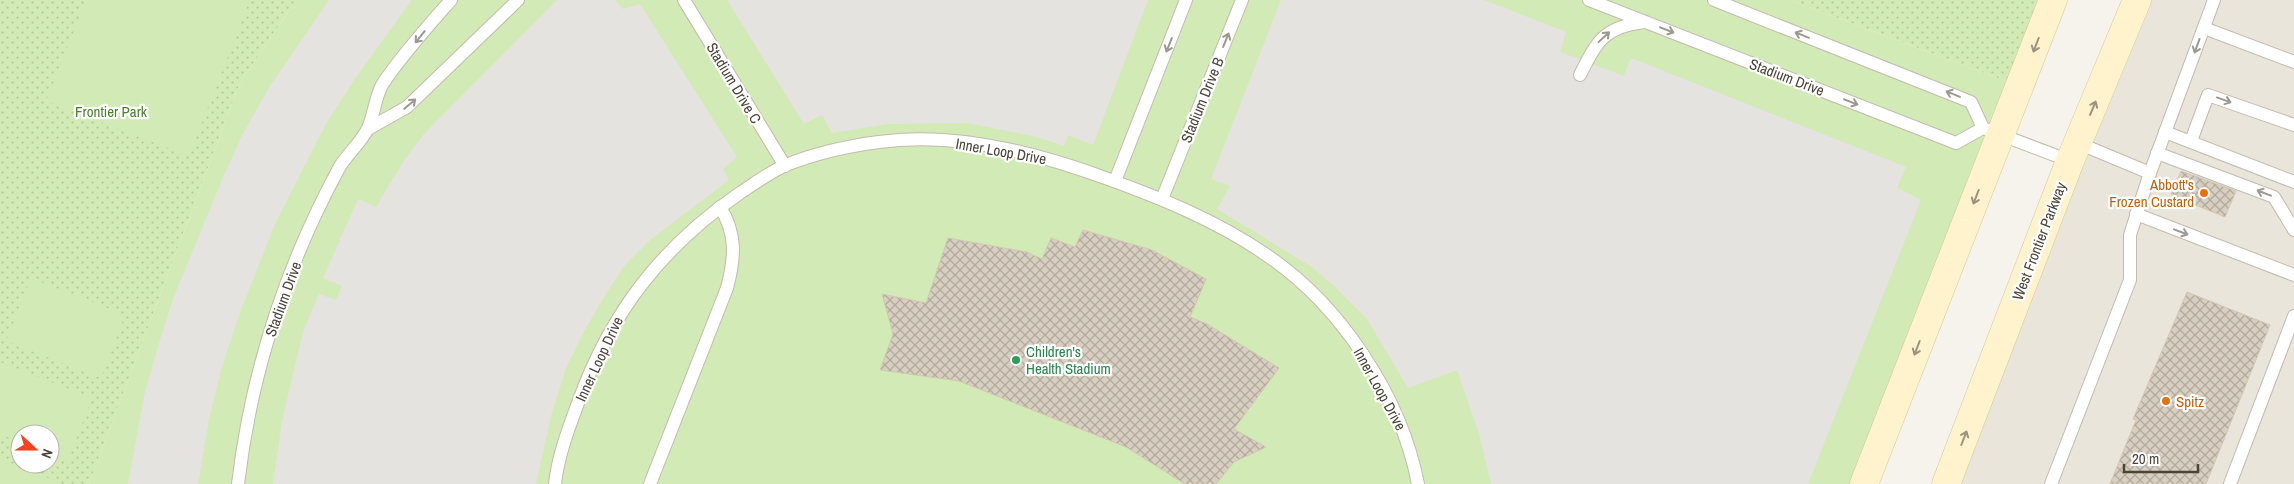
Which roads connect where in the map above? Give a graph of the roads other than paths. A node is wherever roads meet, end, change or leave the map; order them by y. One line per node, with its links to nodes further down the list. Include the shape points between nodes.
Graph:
1 (451, 0): 16 (lane, Stadium Drive, one-way to 16, via 382,86)
2 (518, 0): 16 (lane, Stadium Drive, one-way to 2, via 407,107)
3 (684, 0): 22 (lane, Stadium Drive C)
4 (1186, 0): 24 (lane, one-way to 24)
5 (1242, 0): 26 (lane, Stadium Drive B, one-way to 5)
6 (1589, 0): 11 (lane, Stadium Drive)
7 (1714, 0): 17 (lane, one-way to 7, via 1971,102)
8 (2053, 0): 17 (street, one-way to 17)
9 (2137, 0): 20 (street, West Frontier Parkway, one-way to 9)
10 (2214, 0): 12 (lane)
11 (1645, 22): 14 (lane, one-way to 11, via 1593,48 1603,36 1624,25); 17 (lane, Stadium Drive, one-way to 17, via 1956,143)
12 (2204, 28): 13 (lane); 18 (lane, one-way to 18)
13 (2294, 62)
14 (1580, 75)
15 (2294, 125): 19 (lane, one-way to 15, via 2208,95)
16 (368, 129): 32 (lane, Stadium Drive, via 336,175 290,274 248,415)
17 (1992, 131): 20 (lane); 36 (street, one-way to 36)
18 (2165, 132): 19 (lane); 21 (lane)
19 (2191, 141): 25 (lane)
20 (2074, 152): 23 (lane); 37 (street, West Frontier Parkway, one-way to 20)
21 (2157, 153): 23 (lane); 29 (lane, one-way to 21, via 2274,197)
22 (785, 166): 24 (lane, Inner Loop Drive, via 826,152 883,141 959,142 1030,154); 27 (lane, Inner Loop Drive)
23 (2150, 173): 28 (lane)
24 (1115, 181): 26 (lane, Inner Loop Drive)
25 (2294, 182)
26 (1162, 199): 35 (lane, Inner Loop Drive, via 1224,229 1267,255 1328,309 1368,361 1386,395 1404,434)
27 (720, 207): 33 (lane, Inner Loop Drive, via 665,256 620,313 585,383 562,446); 34 (lane, via 730,222 734,254 727,288)
28 (2136, 214): 30 (lane, one-way to 30); 38 (lane, via 2130,235 2130,280)
29 (2294, 230)
30 (2294, 275)
31 (2294, 316): 39 (lane)
32 (238, 484)
33 (555, 484)
34 (650, 484)
35 (1418, 484)
36 (1864, 484)
37 (1946, 484)
38 (2051, 484)
39 (2230, 484)

